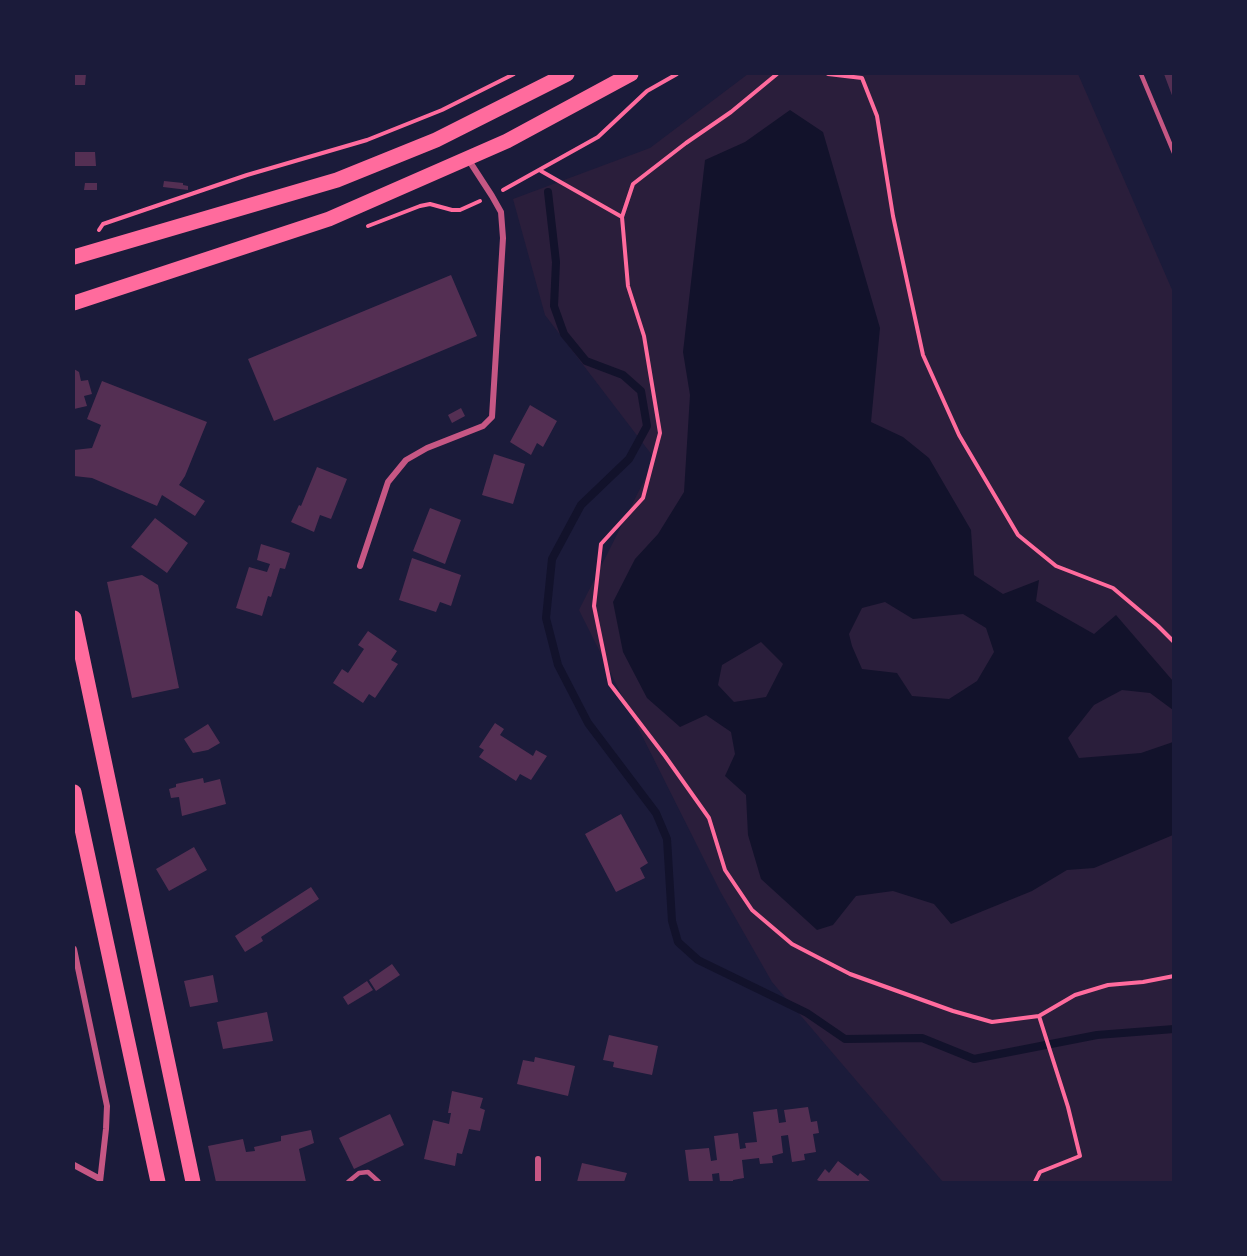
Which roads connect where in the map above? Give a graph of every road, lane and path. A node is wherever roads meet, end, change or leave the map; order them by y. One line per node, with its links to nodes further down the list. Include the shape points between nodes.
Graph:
1 (514, 74): 11 (path, via 442,110 367,140 247,174 103,224)
2 (567, 74): 11 (main road, via 436,140 337,180)
3 (631, 74): 8 (main road)
4 (777, 74): 10 (path, via 633,183)
5 (828, 74): 15 (path, via 861,78 877,116 892,216 923,356 959,435 1018,535 1056,566 1113,588)
6 (1141, 74): 7 (lane)
7 (1173, 153)
8 (468, 159): 12 (main road, via 329,219); 13 (street, via 501,212 503,238 492,417 483,426 406,460 388,482)
9 (540, 170): 10 (path)
10 (622, 217): 19 (path, via 628,286 644,336 660,433 643,498 602,544 594,606 610,684 709,818 724,870 752,910 792,944 850,974 992,1022)
11 (79, 255)
12 (74, 303)
13 (360, 566)
14 (74, 618): 24 (main road)
15 (1173, 642)
16 (74, 792): 23 (main road)
17 (74, 949): 22 (street, via 107,1106)
18 (1173, 976): 19 (path, via 1108,985 1075,995)
19 (1039, 1016): 28 (path, via 1080,1156 1040,1172)
20 (538, 1159): 27 (street)
21 (74, 1165): 22 (street)
22 (100, 1181)
23 (158, 1182)
24 (193, 1182)
25 (348, 1182): 26 (lane, via 358,1173 368,1172)
26 (379, 1182)
27 (538, 1182)
28 (1035, 1182)

